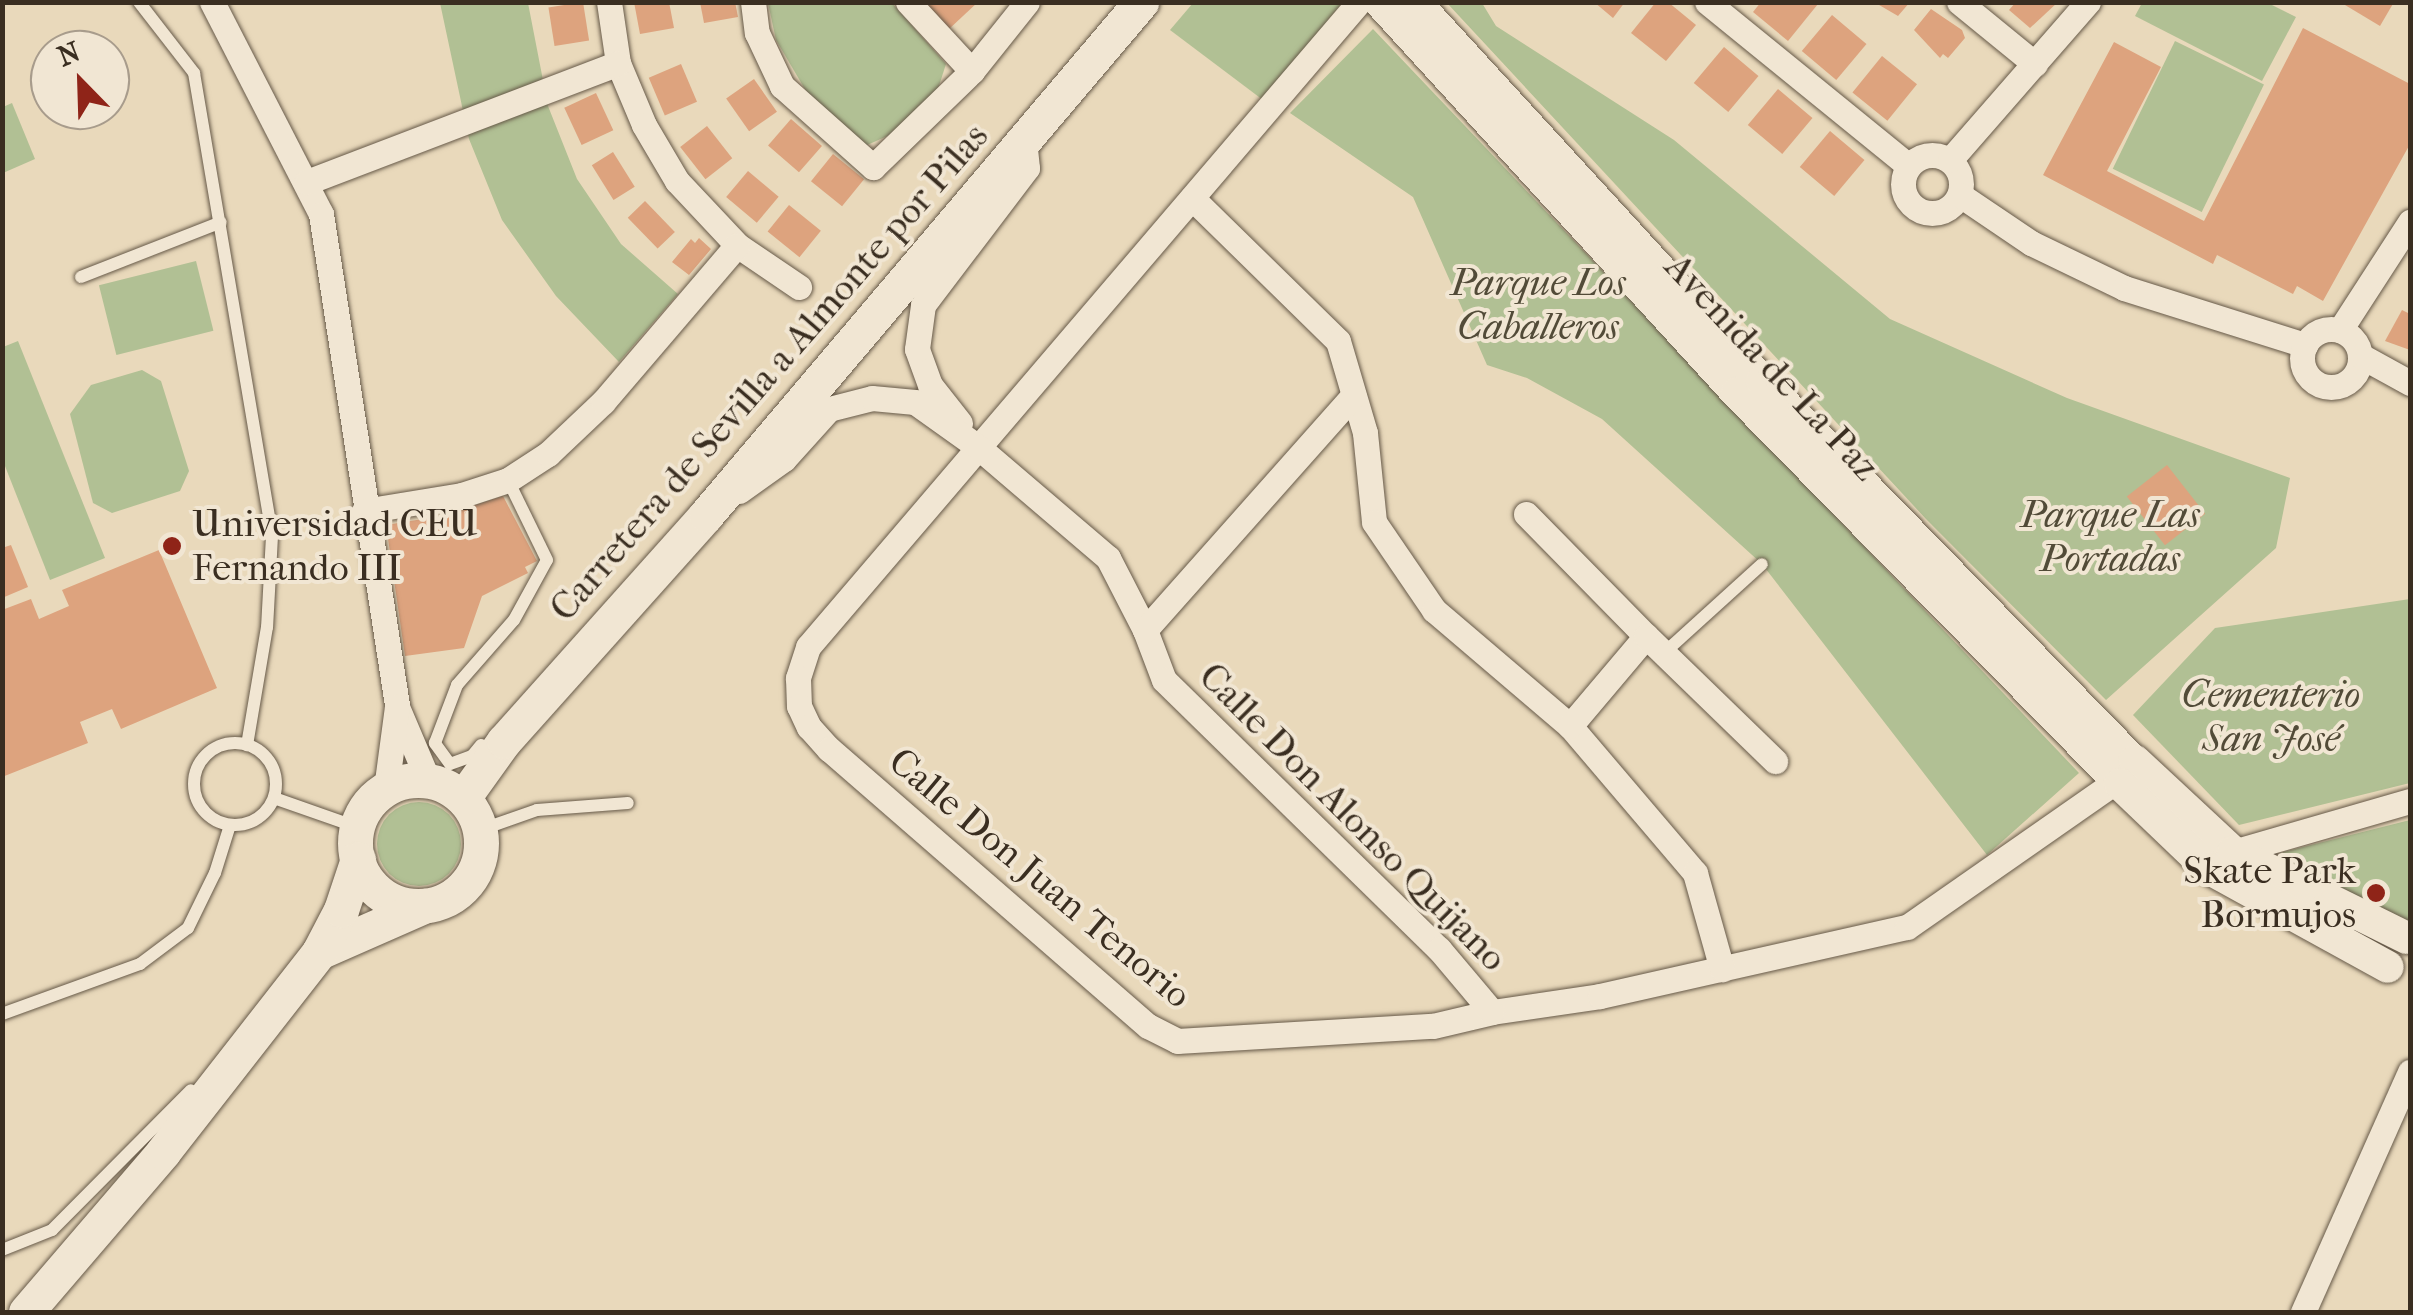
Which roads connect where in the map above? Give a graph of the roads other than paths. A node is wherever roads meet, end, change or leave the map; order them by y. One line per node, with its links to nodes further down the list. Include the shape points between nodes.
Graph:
1 (139, 2): 23 (lane, via 194,72)
2 (212, 2): 20 (street)
3 (609, 2): 14 (street)
4 (752, 2): 16 (street, via 757,32 782,86 873,167)
5 (908, 2): 16 (street)
6 (1027, 2): 16 (street)
7 (1141, 2): 17 (main road, Carretera de Sevilla a Almonte por Pilas)
8 (1359, 2): 22 (street, Calle Don Juan Tenorio)
9 (1380, 2): 48 (street, Avenida de La Paz, via 1737,392)
10 (1415, 2): 48 (street, Avenida de La Paz)
11 (1706, 2): 19 (street)
12 (1960, 2): 15 (street)
13 (2088, 2): 15 (street)
14 (618, 63): 20 (street); 25 (street, via 677,181)
15 (2036, 64): 18 (street)
16 (972, 71)
17 (1024, 141): 35 (street, via 1027,168 923,305 917,349 930,386); 39 (main road, Carretera de Sevilla a Almonte por Pilas)
18 (1950, 160): 19 (street, via 1935,154); 21 (street, via 1961,176)
19 (1908, 166): 21 (street, via 1904,195 1920,212 1947,210)
20 (307, 182): 37 (street, via 320,214)
21 (1960, 195): 29 (street, via 2031,243 2124,288)
22 (1192, 198): 32 (street, via 1338,341); 35 (street, Calle Don Juan Tenorio)
23 (221, 222): 26 (lane); 46 (lane, via 272,536 267,627)
24 (2410, 222): 28 (street)
25 (737, 245): 27 (street); 36 (street, via 603,402 548,454)
26 (82, 277)
27 (798, 287)
28 (2340, 330): 29 (street, via 2324,329); 30 (street, via 2354,339)
29 (2305, 345): 30 (street, via 2305,372 2318,384 2343,384)
30 (2358, 365): 31 (street)
31 (2400, 378)
32 (1354, 395): 33 (street); 34 (street)
33 (1320, 432): 34 (street); 42 (street)
34 (1366, 442): 45 (street, via 1374,522 1434,610)
35 (978, 446): 39 (street, via 915,402 872,398 829,409 784,459); 42 (street, Calle Don Alonso Quijano, via 1108,558); 65 (street, Calle Don Juan Tenorio, via 808,646 798,678 799,706 810,727 972,877 1148,1026 1178,1041 1413,1028)
36 (508, 480): 37 (street); 40 (lane, via 547,560 514,620 457,684 434,743 450,764 472,756 563,652)
37 (364, 512): 44 (street)
38 (1526, 514): 43 (street)
39 (706, 516): 40 (main road, Carretera de Sevilla a Almonte por Pilas)
40 (676, 548): 52 (main road, Carretera de Sevilla a Almonte por Pilas, via 515,728)
41 (1762, 564): 43 (lane)
42 (1145, 630): 65 (street, Calle Don Alonso Quijano, via 1164,680 1438,949)
43 (1655, 645): 45 (street); 47 (street)
44 (397, 707): 49 (street); 50 (street)
45 (1570, 726): 62 (street, via 1695,873)
46 (248, 745): 51 (lane, via 274,772); 55 (lane, via 207,754 194,779 200,806)
47 (1775, 761)
48 (2123, 772): 58 (street, Avenida de La Paz); 62 (street, Calle Don Juan Tenorio, via 1907,927); 63 (street, Avenida de La Paz, via 2208,868)
49 (428, 780): 50 (main road); 52 (main road)
50 (386, 789): 57 (main road, via 373,799)
51 (274, 798): 55 (lane, via 259,818); 57 (lane)
52 (464, 798): 56 (main road)
53 (2410, 801): 58 (street)
54 (628, 802): 56 (lane, via 537,810)
55 (230, 826): 66 (lane, via 188,928 140,964)
56 (480, 830): 59 (main road, via 481,851 462,888)
57 (357, 843): 59 (main road, via 367,879 382,894); 61 (main road, via 341,910)
58 (2233, 852): 60 (street, Avenida de La Paz)
59 (424, 906): 61 (main road)
60 (2409, 938): 63 (street)
61 (320, 952): 64 (main road)
62 (1722, 969): 65 (street, Calle Don Juan Tenorio)
63 (2399, 975)
64 (271, 1010): 67 (main road); 70 (lane, via 52,1230)
65 (1492, 1012)
66 (2, 1014)
67 (242, 1046): 69 (main road); 71 (main road, via 144,1142)
68 (2410, 1072): 74 (street)
69 (83, 1246): 72 (lane, via 57,1262); 73 (main road)
70 (2, 1250)
71 (2, 1306)
72 (12, 1312)
73 (26, 1312)
74 (2303, 1312)

